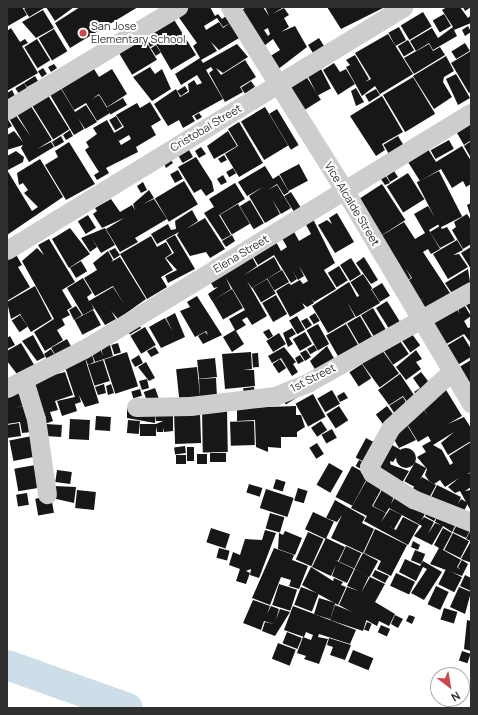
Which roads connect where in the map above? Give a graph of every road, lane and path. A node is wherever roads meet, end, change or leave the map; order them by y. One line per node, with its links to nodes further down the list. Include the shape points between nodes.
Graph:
1 (178, 7): 5 (street)
2 (230, 7): 4 (street, Vice Alcalde Street)
3 (404, 7): 4 (street, Cristobal Street)
4 (279, 83): 7 (street, Vice Alcalde Street); 8 (street, Cristobal Street)
5 (7, 110)
6 (471, 113): 7 (street, Elena Street)
7 (345, 191): 10 (street, Vice Alcalde Street); 12 (street, Elena Street, via 84,350)
8 (7, 250)
9 (471, 291): 10 (street, 1st Street)
10 (421, 320): 11 (street, Vice Alcalde Street); 15 (street, 1st Street, via 309,382 275,396 190,406)
11 (452, 371): 14 (street, Vice Alcalde Street); 17 (street, via 391,427 369,467 372,473 413,499)
12 (24, 380): 13 (street, Elena Street); 16 (street, via 36,419)
13 (7, 388)
14 (471, 403)
15 (136, 407)
16 (47, 494)
17 (471, 522)

